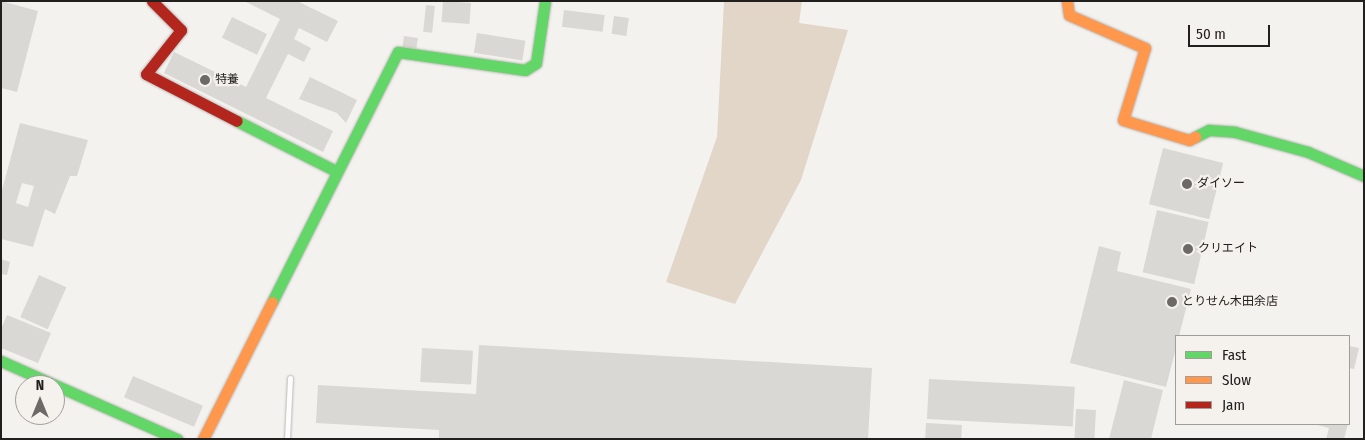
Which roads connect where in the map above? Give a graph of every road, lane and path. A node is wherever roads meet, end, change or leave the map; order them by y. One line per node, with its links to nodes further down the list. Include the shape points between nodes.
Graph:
1 (152, 1): 4 (street, via 180,30 146,74)
2 (545, 1): 4 (street, via 536,63 525,70 398,52)
3 (1067, 1): 5 (street, via 1069,15 1145,48 1123,120 1188,140 1209,130 1235,132 1308,152)
4 (336, 171): 9 (street)
5 (1364, 176)
6 (1, 361): 8 (street)
7 (290, 378): 10 (lane)
8 (177, 439)
9 (203, 439)
10 (286, 439)

